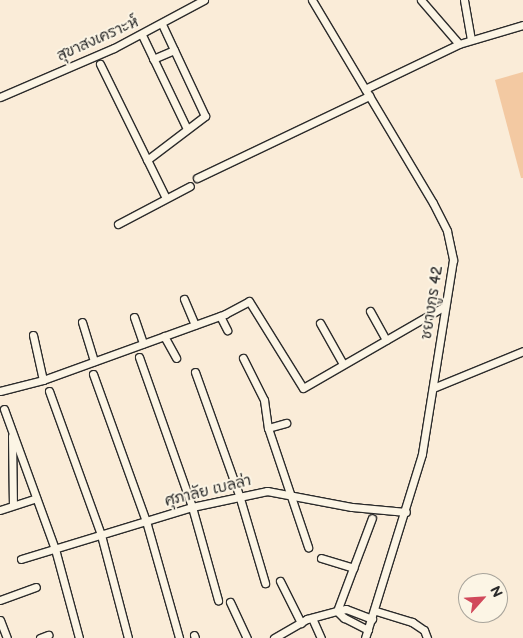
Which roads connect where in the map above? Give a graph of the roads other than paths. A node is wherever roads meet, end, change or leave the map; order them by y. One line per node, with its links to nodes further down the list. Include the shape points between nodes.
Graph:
1 (204, 0): 5 (street, สุขาสงเคราะห์)
2 (312, 0): 13 (street, ชยางกูร 42)
3 (421, 0): 9 (street)
4 (464, 0): 8 (street)
5 (162, 24): 7 (street, สุขาสงเคราะห์); 10 (street)
6 (523, 25): 8 (street)
7 (142, 34): 11 (street); 15 (street, สุขาสงเคราะห์)
8 (471, 39): 9 (street)
9 (459, 44): 13 (street)
10 (174, 50): 11 (street); 16 (street, via 204,116)
11 (153, 59): 16 (street)
12 (100, 64): 17 (street)
13 (365, 89): 14 (street, ชยางกูร 42)
14 (369, 96): 18 (street); 23 (street, ชยางกูร 42, via 447,231 453,260)
15 (0, 97)
16 (188, 129): 17 (street)
17 (147, 160): 20 (street)
18 (197, 178)
19 (190, 186): 20 (street)
20 (166, 198): 21 (street)
21 (118, 224)
22 (184, 299): 29 (street)
23 (446, 306): 33 (street); 44 (street, ชยางกูร 42)
24 (370, 310): 33 (street)
25 (220, 316): 29 (street); 30 (street); 40 (street, via 249,301 302,388)
26 (134, 317): 34 (street)
27 (82, 322): 39 (street)
28 (320, 324): 40 (street)
29 (195, 325): 32 (street)
30 (227, 330)
31 (33, 335): 43 (street)
32 (164, 336): 34 (street); 37 (street)
33 (386, 340): 40 (street)
34 (143, 343): 39 (street)
35 (523, 351): 44 (street)
36 (139, 357): 55 (street)
37 (176, 358)
38 (243, 358): 49 (street, via 264,400)
39 (94, 361): 43 (street)
40 (344, 364)
41 (195, 372): 51 (street)
42 (93, 374): 59 (street)
43 (43, 380): 45 (street)
44 (433, 388): 57 (street, ชยางกูร 42, via 422,454)
45 (0, 391)
46 (48, 391): 60 (street)
47 (4, 409): 50 (street)
48 (286, 422): 49 (street)
49 (268, 428): 52 (street)
50 (11, 430): 53 (street); 54 (street)
51 (239, 495): 52 (street, ศุภาลัย เบลล่า, via 266,491); 55 (street, ศุภาลัย เบลล่า); 67 (street)
52 (292, 496): 57 (street, ศุภาลัย เบลล่า); 61 (street)
53 (36, 498): 54 (street); 62 (street)
54 (13, 506): 56 (street)
55 (192, 507): 59 (street, ศุภาลัย เบลล่า); 70 (street)
56 (0, 510)
57 (406, 512): 73 (street, ชยางกูร 42)
58 (372, 518): 65 (street)
59 (146, 521): 60 (street, ศุภาลัย เบลล่า); 84 (street)
60 (101, 535): 62 (street, ศุภาลัย เบลล่า); 83 (street)
61 (308, 547)
62 (55, 549): 64 (street, ศุภาลัย เบลล่า); 82 (street)
63 (321, 558): 65 (street)
64 (21, 559)
65 (353, 568): 72 (street)
66 (280, 581): 77 (street)
67 (265, 583)
68 (36, 587): 69 (street)
69 (0, 600)
70 (218, 600)
71 (230, 602): 85 (street)
72 (337, 611): 74 (street); 75 (street, via 346,609); 78 (street)
73 (376, 611): 75 (street, ชยางกูร 42); 89 (street, via 412,622 424,630)
74 (312, 618): 77 (street); 87 (street)
75 (372, 618): 78 (street, ชยางกูร 42)
76 (0, 620): 80 (street)
77 (301, 623): 86 (street)
78 (368, 630): 88 (street, ชยางกูร 42)
79 (48, 635): 81 (street)
80 (7, 638)
81 (40, 638)
82 (79, 638)
83 (128, 638)
84 (179, 638)
85 (247, 638)
86 (274, 638)
87 (321, 638)
88 (365, 638)
89 (427, 638)

